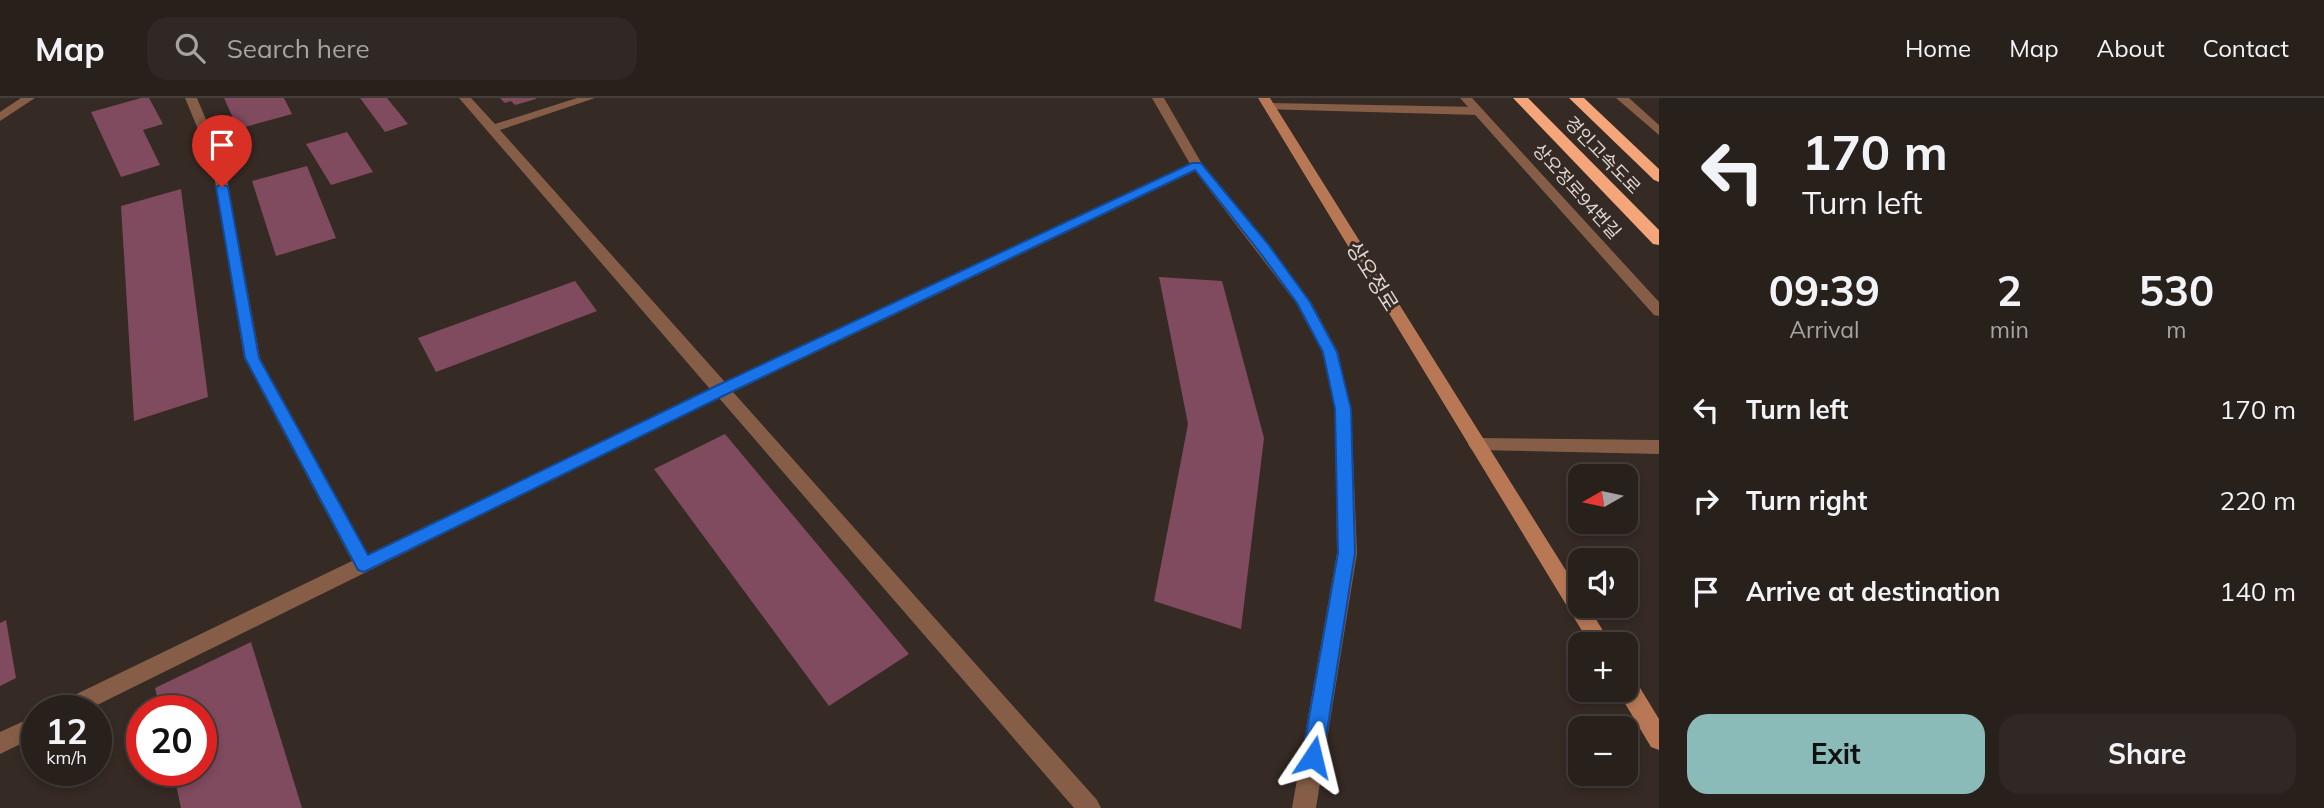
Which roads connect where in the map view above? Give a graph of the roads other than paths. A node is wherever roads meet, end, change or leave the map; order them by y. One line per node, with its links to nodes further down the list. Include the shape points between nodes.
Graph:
1 (29, 98): 14 (street)
2 (191, 98): 24 (street, via 218,163 252,358)
3 (465, 98): 15 (street)
4 (589, 98): 15 (street)
5 (1158, 98): 17 (street)
6 (1466, 98): 11 (street, 상오정로94번길)
7 (1520, 98): 19 (highway, 경인고속도로)
8 (1576, 98): 18 (highway, 경인고속도로)
9 (1622, 98): 12 (street)
10 (1266, 102): 11 (street, 상오정로); 22 (street, 상오정로)
11 (1478, 111): 20 (street, 상오정로94번길)
12 (1638, 112): 13 (street); 16 (street)
13 (1659, 112)
14 (0, 117)
15 (492, 129): 21 (street)
16 (1659, 131)
17 (1196, 165): 21 (street); 32 (street, via 1303,302 1330,352 1343,409 1347,553)
18 (1659, 177)
19 (1659, 240)
20 (1659, 311)
21 (722, 390): 24 (street); 31 (street)
22 (1477, 444): 23 (street); 25 (street, 상오정로)
23 (1659, 447)
24 (364, 565): 26 (street)
25 (1594, 632)
26 (97, 695)
27 (1637, 702): 29 (street)
28 (21, 733): 30 (street)
29 (1659, 738)
30 (0, 743)
31 (1089, 808)
32 (1304, 808)

